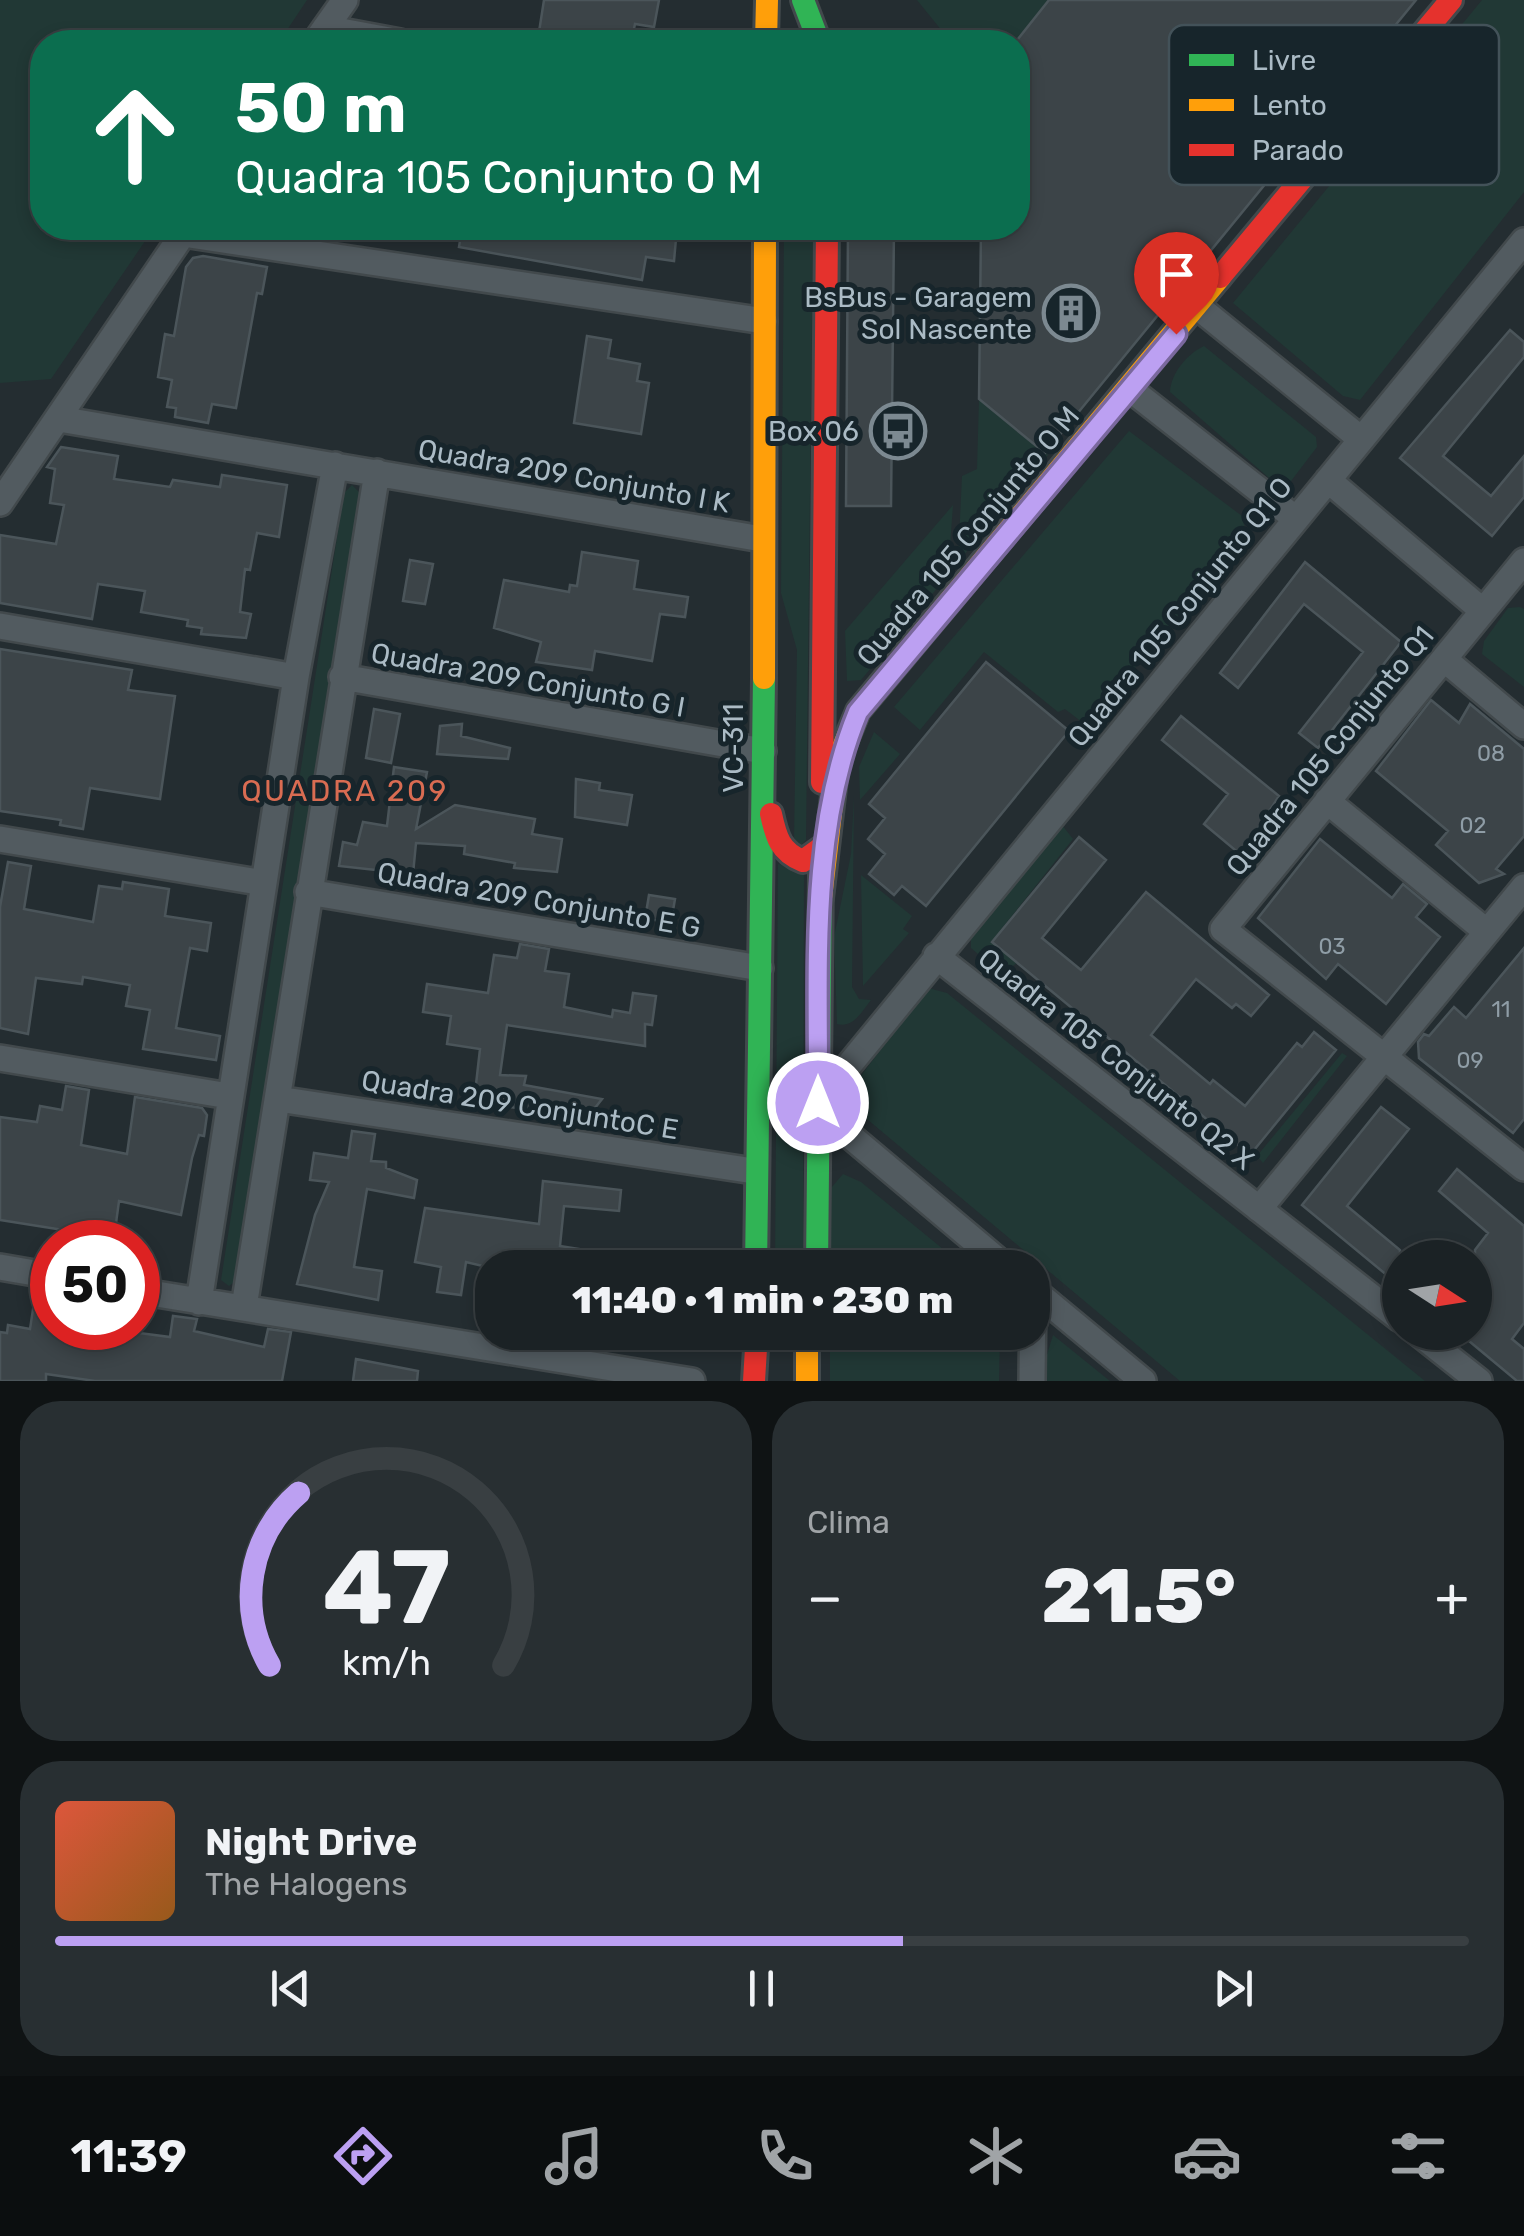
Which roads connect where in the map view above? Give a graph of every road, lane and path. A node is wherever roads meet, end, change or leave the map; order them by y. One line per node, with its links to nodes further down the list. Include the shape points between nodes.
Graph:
1 (345, 0): 8 (street)
2 (782, 0): 6 (main road)
3 (803, 0): 9 (main road)
4 (829, 0): 10 (main road)
5 (1451, 0): 7 (main road, Quadra 105 Conjunto O M)
6 (766, 21)
7 (1430, 25)
8 (324, 30)
9 (814, 30)
10 (829, 30)
11 (1299, 185): 17 (main road, Quadra 105 Conjunto O M)
12 (179, 240): 20 (street)
13 (243, 240): 18 (street)
14 (765, 240): 18 (main road, VC-311)
15 (827, 240): 34 (main road)
16 (1524, 242): 21 (street, Quadra 105 Conjunto Q1 O)
17 (1198, 307): 19 (main road, Quadra 105 Conjunto O M); 21 (street)
18 (764, 321): 27 (main road, VC-311)
19 (1130, 389): 26 (street); 35 (main road, Quadra 105 Conjunto O M)
20 (59, 418): 22 (street, Quadra 209 Conjunto I K); 25 (street)
21 (1362, 439): 24 (street, Quadra 105 Conjunto Q1 O)
22 (335, 465): 23 (street, Quadra 209 Conjunto I K); 32 (street)
23 (376, 472): 27 (street, Quadra 209 Conjunto I K); 33 (street)
24 (1328, 480): 26 (street, Quadra 105 Conjunto Q1 O); 29 (street)
25 (0, 502)
26 (1296, 518): 47 (street, Quadra 105 Conjunto Q1 O)
27 (762, 539): 37 (main road, VC-311)
28 (1521, 570): 29 (street, Quadra 105 Conjunto Q1)
29 (1483, 611): 31 (street, Quadra 105 Conjunto Q1)
30 (0, 626): 32 (street)
31 (1444, 659): 36 (street); 39 (street, Quadra 105 Conjunto Q1)
32 (296, 677): 42 (street)
33 (342, 677): 37 (street, Quadra 209 Conjunto G I); 44 (street)
34 (823, 685): 35 (street, via 838,708); 41 (main road)
35 (858, 712): 45 (main road, Quadra 105 Conjunto O M, via 838,762)
36 (1524, 726)
37 (763, 751): 38 (main road, VC-311)
38 (764, 779): 41 (main road, via 777,846 803,861); 48 (main road, VC-311)
39 (1327, 801): 46 (street); 51 (street, Quadra 105 Conjunto Q1, via 1222,929)
40 (0, 839): 42 (street)
41 (821, 848): 45 (main road)
42 (264, 883): 53 (street)
43 (1524, 886): 46 (street)
44 (308, 892): 48 (street, Quadra 209 Conjunto E G); 54 (street)
45 (820, 898): 49 (main road)
46 (1487, 932): 51 (street)
47 (936, 956): 50 (street, Quadra 105 Conjunto Q1 O); 58 (street, Quadra 105 Conjunto Q2 X)
48 (760, 968): 57 (main road, VC-311)
49 (819, 1030): 50 (street, via 834,1042); 55 (main road)
50 (871, 1035): 55 (street, Quadra 105 Conjunto Q1 O)
51 (1384, 1057): 56 (street); 58 (street)
52 (0, 1058): 53 (street)
53 (228, 1096): 65 (street)
54 (278, 1100): 57 (street, Quadra 209 ConjuntoC E); 68 (street)
55 (818, 1106): 60 (main road); 61 (street)
56 (1524, 1168)
57 (754, 1171): 59 (main road, VC-311)
58 (1259, 1208): 67 (street, Quadra 105 Conjunto Q2 X)
59 (756, 1250)
60 (817, 1250)
61 (986, 1250)
62 (0, 1267): 63 (street)
63 (30, 1272)
64 (160, 1295): 65 (street)
65 (199, 1302): 68 (street)
66 (1050, 1304): 80 (street)
67 (1382, 1305)
68 (244, 1308): 74 (street)
69 (755, 1350): 76 (main road)
70 (807, 1350): 77 (main road)
71 (816, 1350): 78 (main road)
72 (1032, 1350): 79 (street)
73 (1440, 1350): 81 (street)
74 (647, 1377): 75 (street)
75 (692, 1381)
76 (754, 1381)
77 (807, 1381)
78 (816, 1381)
79 (1032, 1381)
80 (1143, 1381)
81 (1479, 1381)

